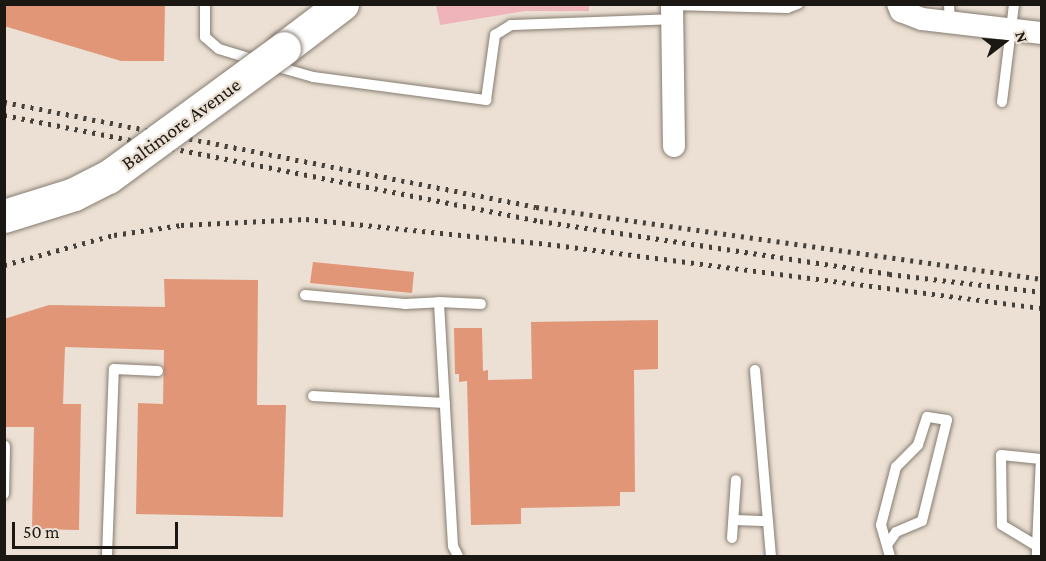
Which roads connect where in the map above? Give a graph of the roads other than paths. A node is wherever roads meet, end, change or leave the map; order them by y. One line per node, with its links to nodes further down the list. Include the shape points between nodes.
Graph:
1 (204, 4): 6 (lane, via 205,37 219,49 313,77 486,100 495,35 511,25)
2 (342, 4): 12 (main road, Baltimore Avenue, bridge, via 108,177 48,204)
3 (798, 4): 6 (lane, via 787,8)
4 (898, 4): 7 (street, via 901,10 922,19)
5 (1014, 4): 8 (lane)
6 (672, 9): 11 (street)
7 (949, 13): 8 (street)
8 (1011, 29): 9 (street); 10 (lane)
9 (1041, 33)
10 (1002, 102)
11 (674, 146)
12 (4, 216)
13 (305, 295): 14 (lane, via 405,304)
14 (439, 302): 15 (lane); 19 (lane)
15 (481, 304)
16 (755, 370): 24 (lane)
17 (158, 372): 28 (lane, via 114,369)
18 (314, 396): 19 (lane)
19 (445, 403): 29 (lane, via 453,546)
20 (5, 447): 22 (lane)
21 (736, 480): 23 (lane)
22 (4, 494)
23 (735, 520): 24 (lane); 25 (lane)
24 (768, 521): 30 (lane)
25 (732, 538)
26 (887, 545): 26 (lane, via 881,525 896,467 918,445 927,417 946,420 922,521 896,532); 31 (lane)
27 (1037, 551): 27 (lane, via 1041,459 1001,454 1002,525)
28 (107, 556)
29 (458, 556)
30 (771, 556)
31 (890, 556)

